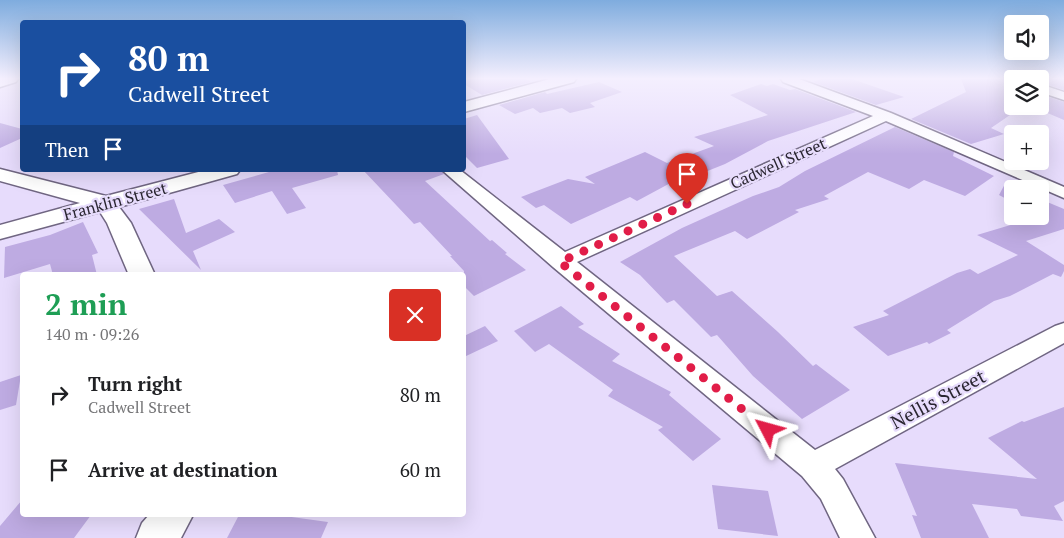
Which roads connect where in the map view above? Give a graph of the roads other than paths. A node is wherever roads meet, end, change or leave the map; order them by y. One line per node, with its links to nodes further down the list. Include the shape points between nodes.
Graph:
1 (854, 104): 2 (street)
2 (886, 116): 6 (street); 9 (street, Cadwell Street)
3 (223, 172): 7 (street, Franklin Street)
4 (452, 172): 9 (street)
5 (0, 175): 7 (street)
6 (1064, 194)
7 (105, 204): 8 (street, Franklin Street); 10 (street, via 119,223)
8 (0, 232)
9 (560, 262): 12 (street)
10 (141, 272)
11 (1064, 332): 12 (street, Nellis Street)
12 (812, 466): 15 (street, via 832,489)
13 (172, 517): 14 (street)
14 (157, 538)
15 (858, 538)

